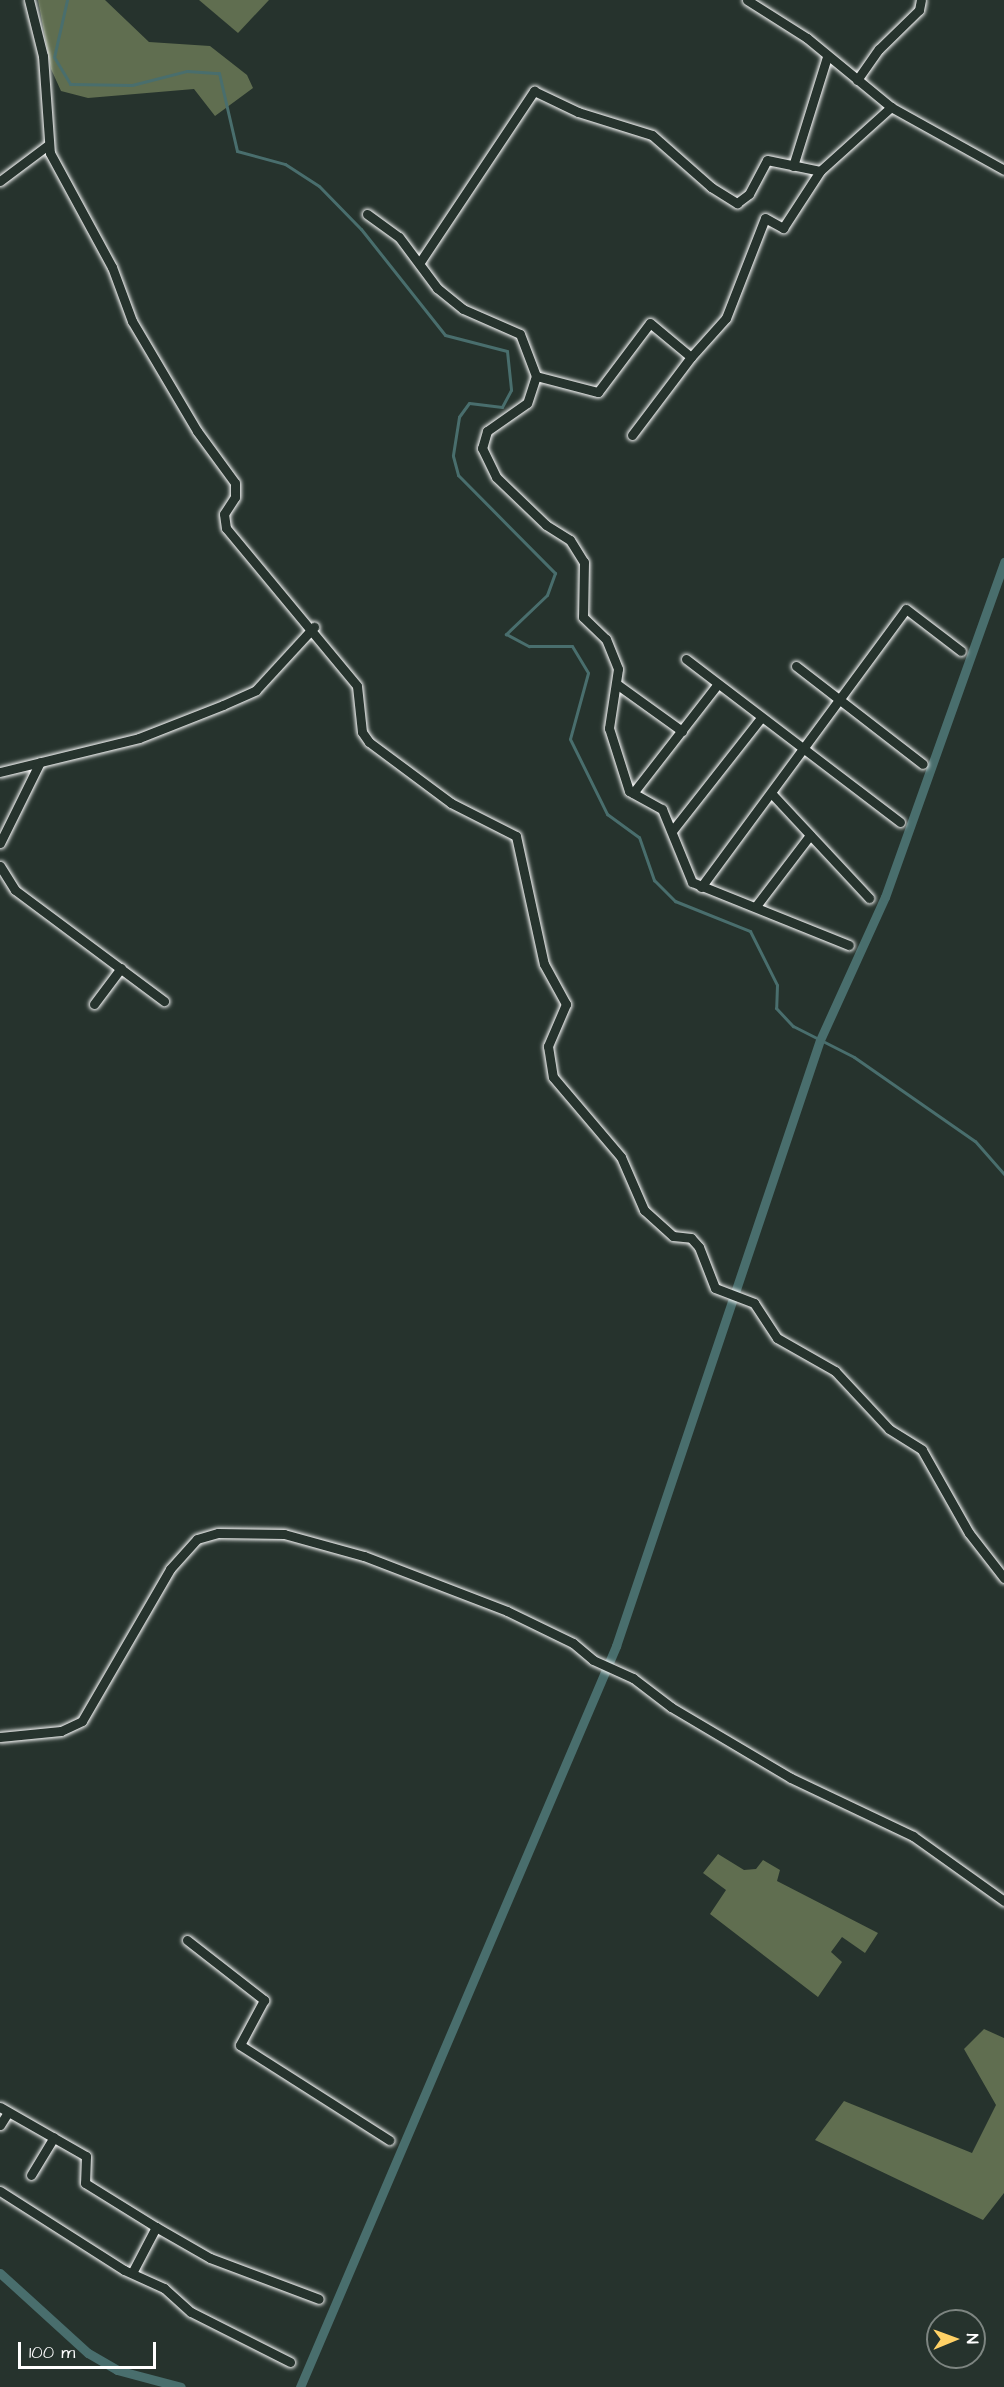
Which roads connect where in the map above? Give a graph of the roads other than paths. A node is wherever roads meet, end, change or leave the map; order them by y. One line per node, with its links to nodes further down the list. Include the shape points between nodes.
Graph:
1 (29, 0): 7 (street, via 45,67)
2 (747, 0): 4 (street)
3 (921, 0): 5 (street, via 919,10 879,49)
4 (827, 57): 5 (street); 8 (street)
5 (857, 80): 6 (street)
6 (891, 107): 9 (street); 10 (street)
7 (48, 145): 11 (street); 17 (street, via 112,267 132,321 197,431 235,483 235,496 224,514 226,528)
8 (794, 166): 10 (street); 13 (street, via 767,160 744,202 737,203 711,187 652,135 578,112 534,91)
9 (1004, 170)
10 (820, 171): 14 (street, via 783,228 765,218 726,318)
11 (0, 181)
12 (367, 214): 13 (street, via 399,237)
13 (420, 262): 15 (street, via 437,288 463,309 520,334)
14 (692, 357): 15 (street, via 650,323 598,392); 16 (street)
15 (536, 376): 22 (street, via 527,402 487,431 484,459 517,498 580,554 583,617 615,654)
16 (632, 435)
17 (314, 627): 27 (street, via 256,690 139,738); 44 (street, via 360,690 362,727 369,742 451,803 516,836 520,872 544,964 566,1004 548,1046 553,1077 621,1157 644,1210 673,1236 691,1238 699,1247 715,1288 754,1303 777,1338 835,1371 889,1429 922,1450 974,1540)
18 (961, 651): 23 (street, via 906,609)
19 (686, 658): 21 (street)
20 (796, 666): 23 (street)
21 (718, 684): 24 (street); 25 (street)
22 (618, 685): 25 (street); 30 (street, via 609,728 621,772)
23 (839, 702): 26 (street); 28 (street)
24 (761, 718): 26 (street); 33 (street)
25 (682, 731): 30 (street)
26 (805, 752): 31 (street); 32 (street)
27 (40, 762): 29 (street); 35 (street)
28 (923, 764)
29 (0, 772)
30 (633, 793): 33 (street, via 662,809)
31 (773, 795): 34 (street); 37 (street)
32 (900, 822)
33 (672, 831): 37 (street, via 684,870)
34 (810, 835): 38 (street); 39 (street)
35 (0, 843)
36 (0, 866): 41 (street, via 15,891)
37 (701, 887): 39 (street)
38 (869, 898)
39 (756, 906): 40 (street)
40 (849, 945)
41 (121, 968): 42 (street); 43 (street)
42 (164, 1001)
43 (94, 1004)
44 (1004, 1578)
45 (0, 1737): 46 (street, via 61,1731 82,1721 176,1561 197,1539 218,1533 284,1534 342,1548 507,1611 581,1647 598,1663 629,1676 671,1707 792,1778 913,1836)
46 (1004, 1901)
47 (187, 1940): 52 (street, via 264,2000 240,2045)
48 (0, 2107): 49 (street)
49 (9, 2112): 50 (street); 51 (street)
50 (0, 2125)
51 (54, 2137): 53 (street); 55 (street, via 86,2156 84,2183)
52 (389, 2140)
53 (31, 2175)
54 (0, 2191): 56 (street)
55 (156, 2226): 56 (street); 57 (street, via 210,2258)
56 (132, 2273): 58 (street, via 164,2288 191,2312)
57 (319, 2299)
58 (290, 2362)

